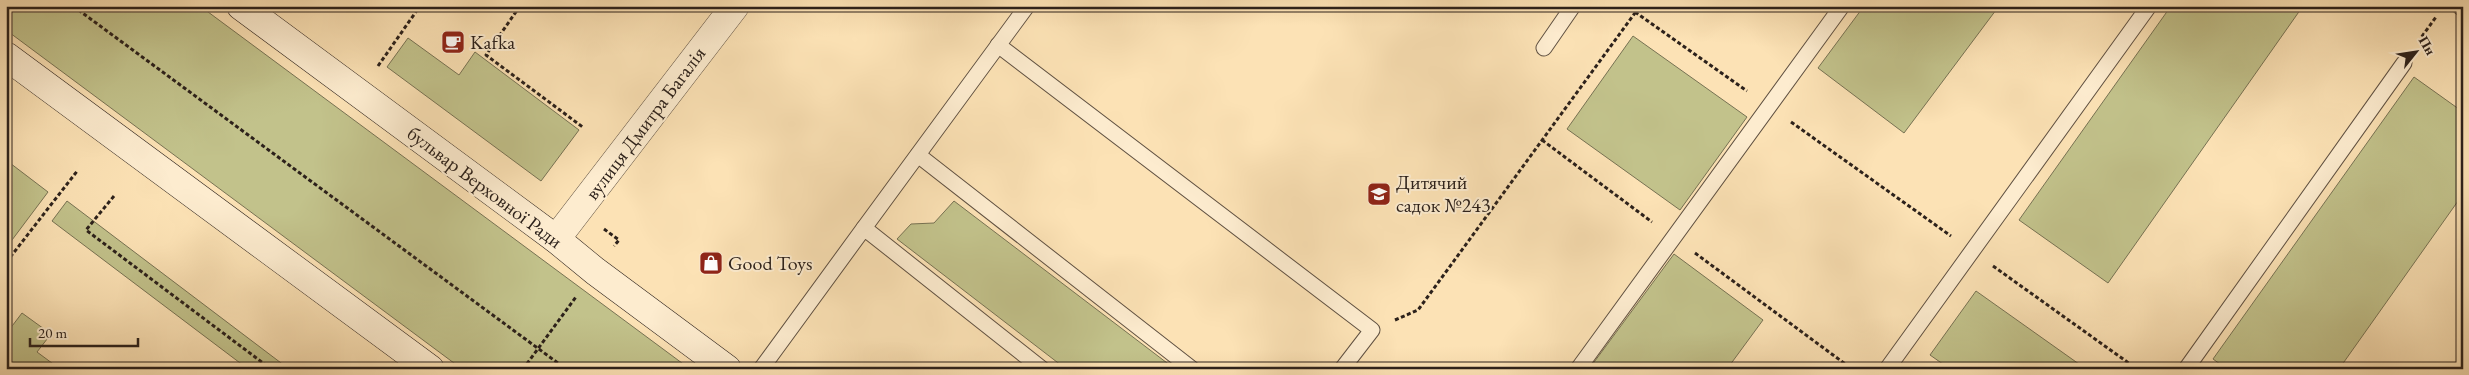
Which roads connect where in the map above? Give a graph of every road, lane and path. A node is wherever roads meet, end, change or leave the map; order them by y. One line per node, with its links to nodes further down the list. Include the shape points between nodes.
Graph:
1 (73, 6): 32 (path)
2 (241, 6): 26 (street, бульвар Верховної Ради)
3 (420, 6): 19 (path)
4 (520, 6): 21 (path, via 486,55)
5 (735, 6): 26 (street, вулиця Дмитра Багалія)
6 (1027, 6): 15 (lane)
7 (1573, 6): 16 (lane)
8 (1640, 6): 13 (path)
9 (1842, 6): 20 (lane)
10 (2149, 6): 28 (lane)
11 (2458, 6): 12 (lane)
12 (2463, 10)
13 (1635, 12): 20 (path); 31 (path, via 1418,310)
14 (2438, 14): 18 (path)
15 (998, 46): 22 (lane); 31 (lane)
16 (1544, 48)
17 (6, 56): 34 (street)
18 (2404, 63): 45 (lane)
19 (377, 67)
20 (1768, 106): 28 (path); 42 (lane)
21 (584, 128)
22 (918, 155): 25 (lane); 40 (lane)
23 (78, 170): 29 (path, via 8,260)
24 (114, 196): 33 (path, via 86,230)
25 (864, 228): 38 (lane); 39 (lane)
26 (556, 239): 30 (street, бульвар Верховної Ради)
27 (619, 240): 30 (path)
28 (1973, 252): 43 (lane); 44 (path)
29 (6, 258)
30 (595, 271): 32 (path); 37 (street, бульвар Верховної Ради)
31 (1372, 330): 41 (lane)
32 (537, 349): 35 (path); 36 (path)
33 (270, 369)
34 (430, 369)
35 (523, 369)
36 (566, 369)
37 (727, 369)
38 (762, 369)
39 (1042, 369)
40 (1192, 369)
41 (1342, 369)
42 (1578, 369)
43 (1887, 369)
44 (2137, 369)
45 (2186, 369)

